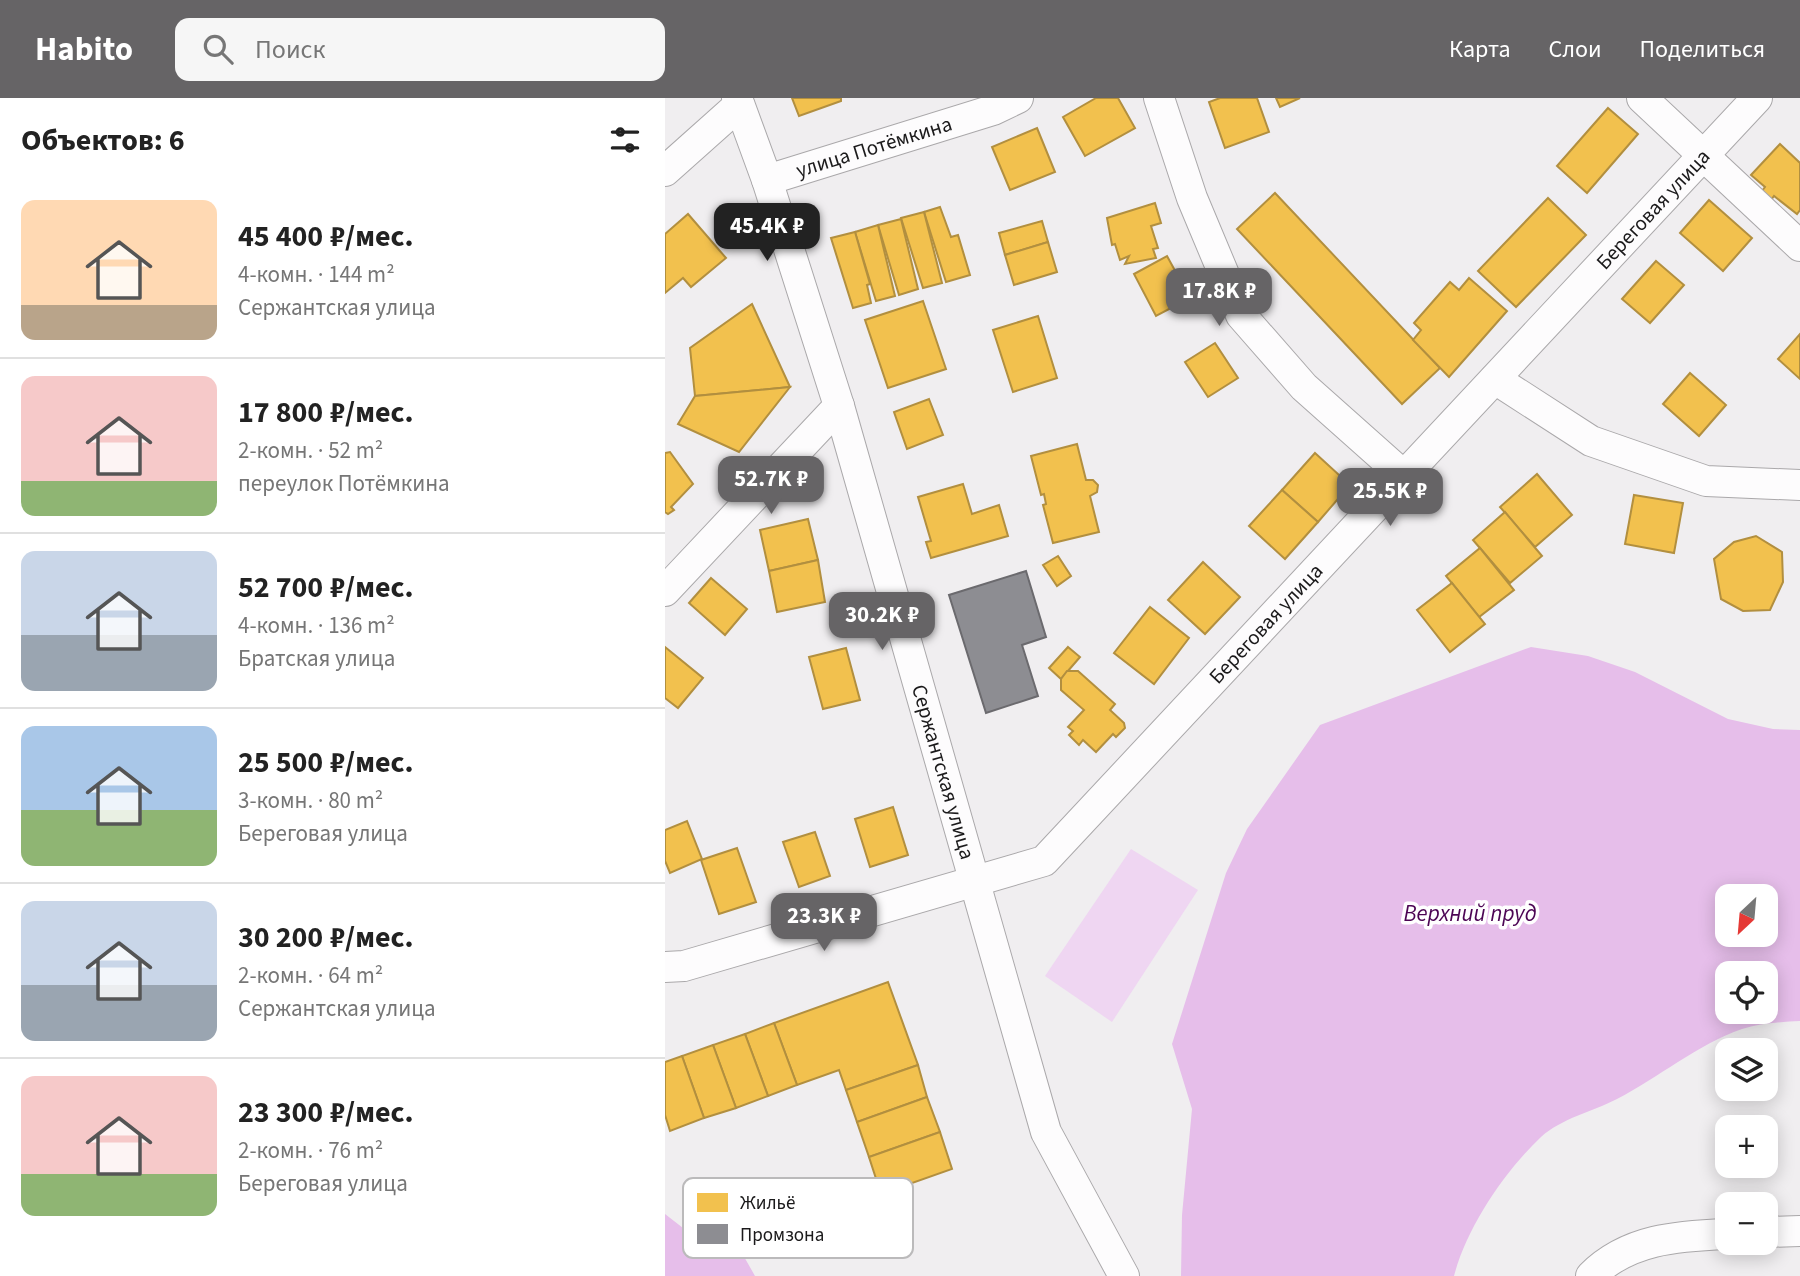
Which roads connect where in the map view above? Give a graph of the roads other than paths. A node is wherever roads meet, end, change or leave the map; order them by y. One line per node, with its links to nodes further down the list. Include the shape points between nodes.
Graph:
1 (1018, 98): 8 (street, улица Потёмкина, via 993,110)
2 (1159, 98): 12 (street, via 1192,198 1241,315 1304,387)
3 (1642, 98): 6 (street)
4 (1757, 98): 6 (street, Береговая улица)
5 (738, 102): 7 (street); 8 (street, Сержантская улица)
6 (1704, 154): 9 (street); 10 (street, Береговая улица)
7 (665, 171)
8 (767, 180): 11 (street, Сержантская улица)
9 (1800, 246)
10 (1495, 379): 12 (street, Береговая улица); 13 (street, via 1591,441 1706,481)
11 (839, 406): 14 (street); 15 (street, Сержантская улица)
12 (1403, 476): 15 (street, Береговая улица, via 1044,861)
13 (1800, 485)
14 (665, 591)
15 (974, 884): 16 (street, Береговая улица, via 684,966); 20 (street, Сержантская улица, via 1046,1132)
16 (665, 967)
17 (1800, 1231): 18 (street)
18 (1778, 1232)
19 (1715, 1234): 21 (street, via 1636,1245 1607,1260)
20 (1124, 1276)
21 (1591, 1276)

